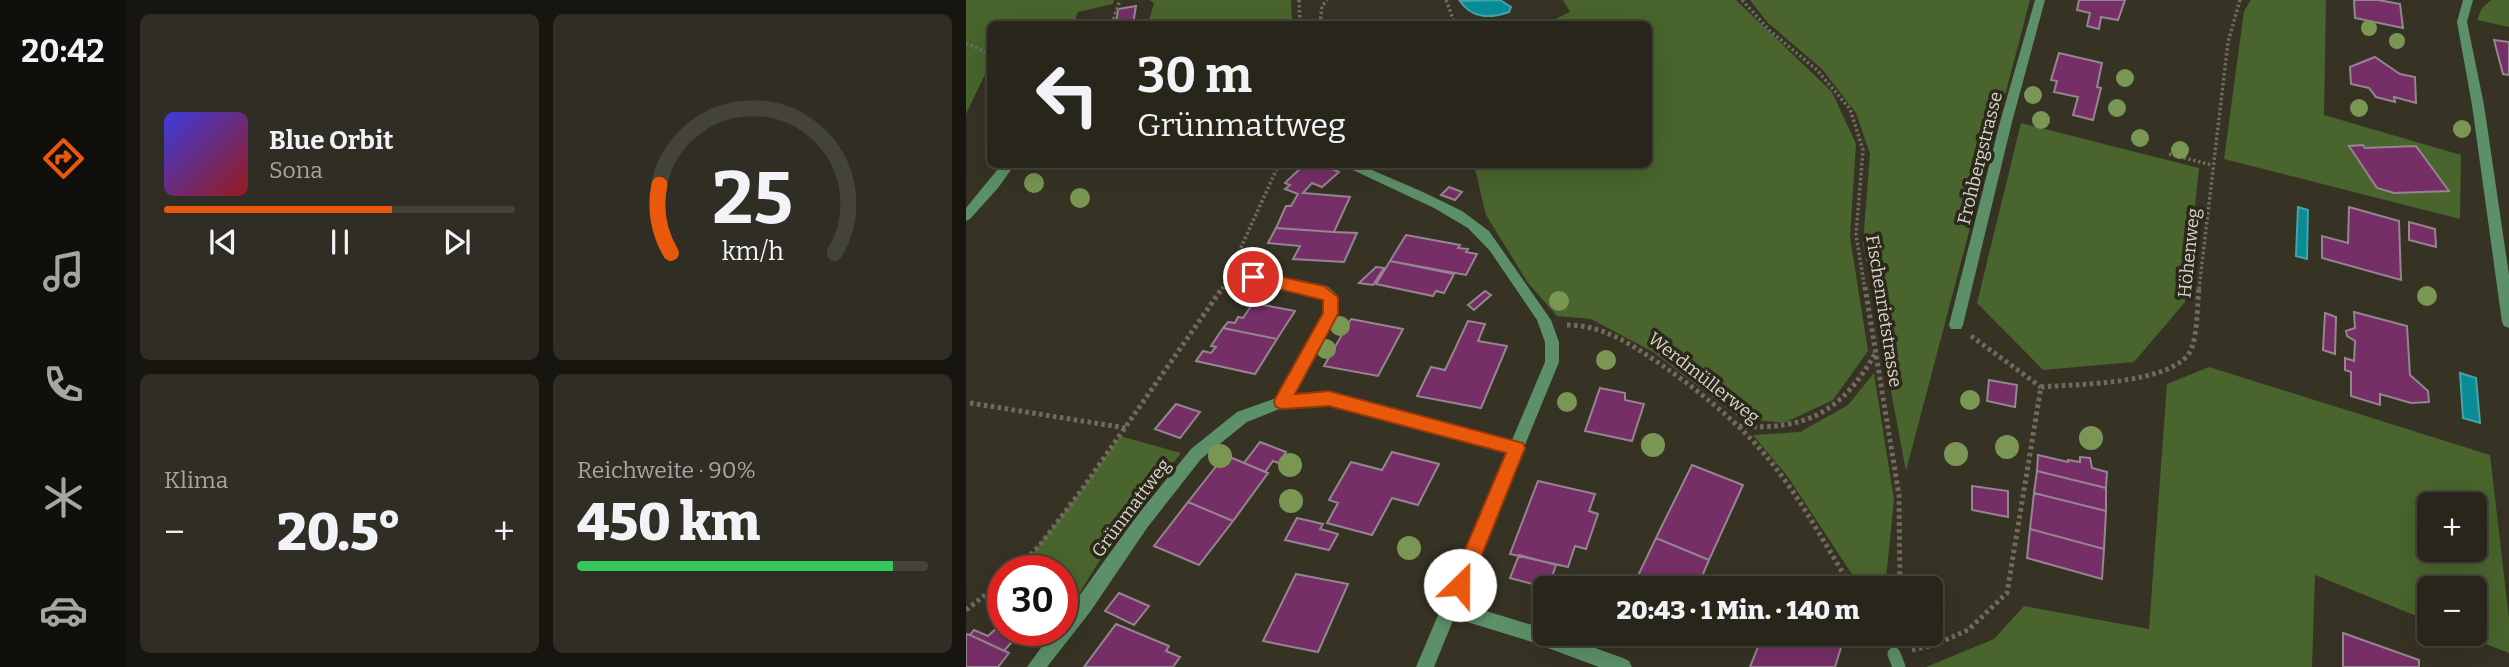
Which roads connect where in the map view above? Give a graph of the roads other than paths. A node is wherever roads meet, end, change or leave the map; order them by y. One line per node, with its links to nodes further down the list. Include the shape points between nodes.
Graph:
1 (2040, 0): 8 (street, Frohbergstrasse)
2 (2468, 0): 7 (street, via 2462,22)
3 (1006, 168): 5 (street)
4 (1355, 168): 10 (street, via 1468,221 1483,234 1549,325 1555,345 1552,362)
5 (966, 216)
6 (1253, 277): 9 (lane, via 1330,297 1331,314)
7 (2509, 322)
8 (1956, 325)
9 (1282, 402): 10 (street, Grünmattweg, via 1329,398); 12 (street, Grünmattweg, via 1242,417 1196,454)
10 (1517, 448): 11 (street)
11 (1450, 608): 13 (street); 14 (street)
12 (1036, 667)
13 (1425, 667)
14 (1623, 667)

